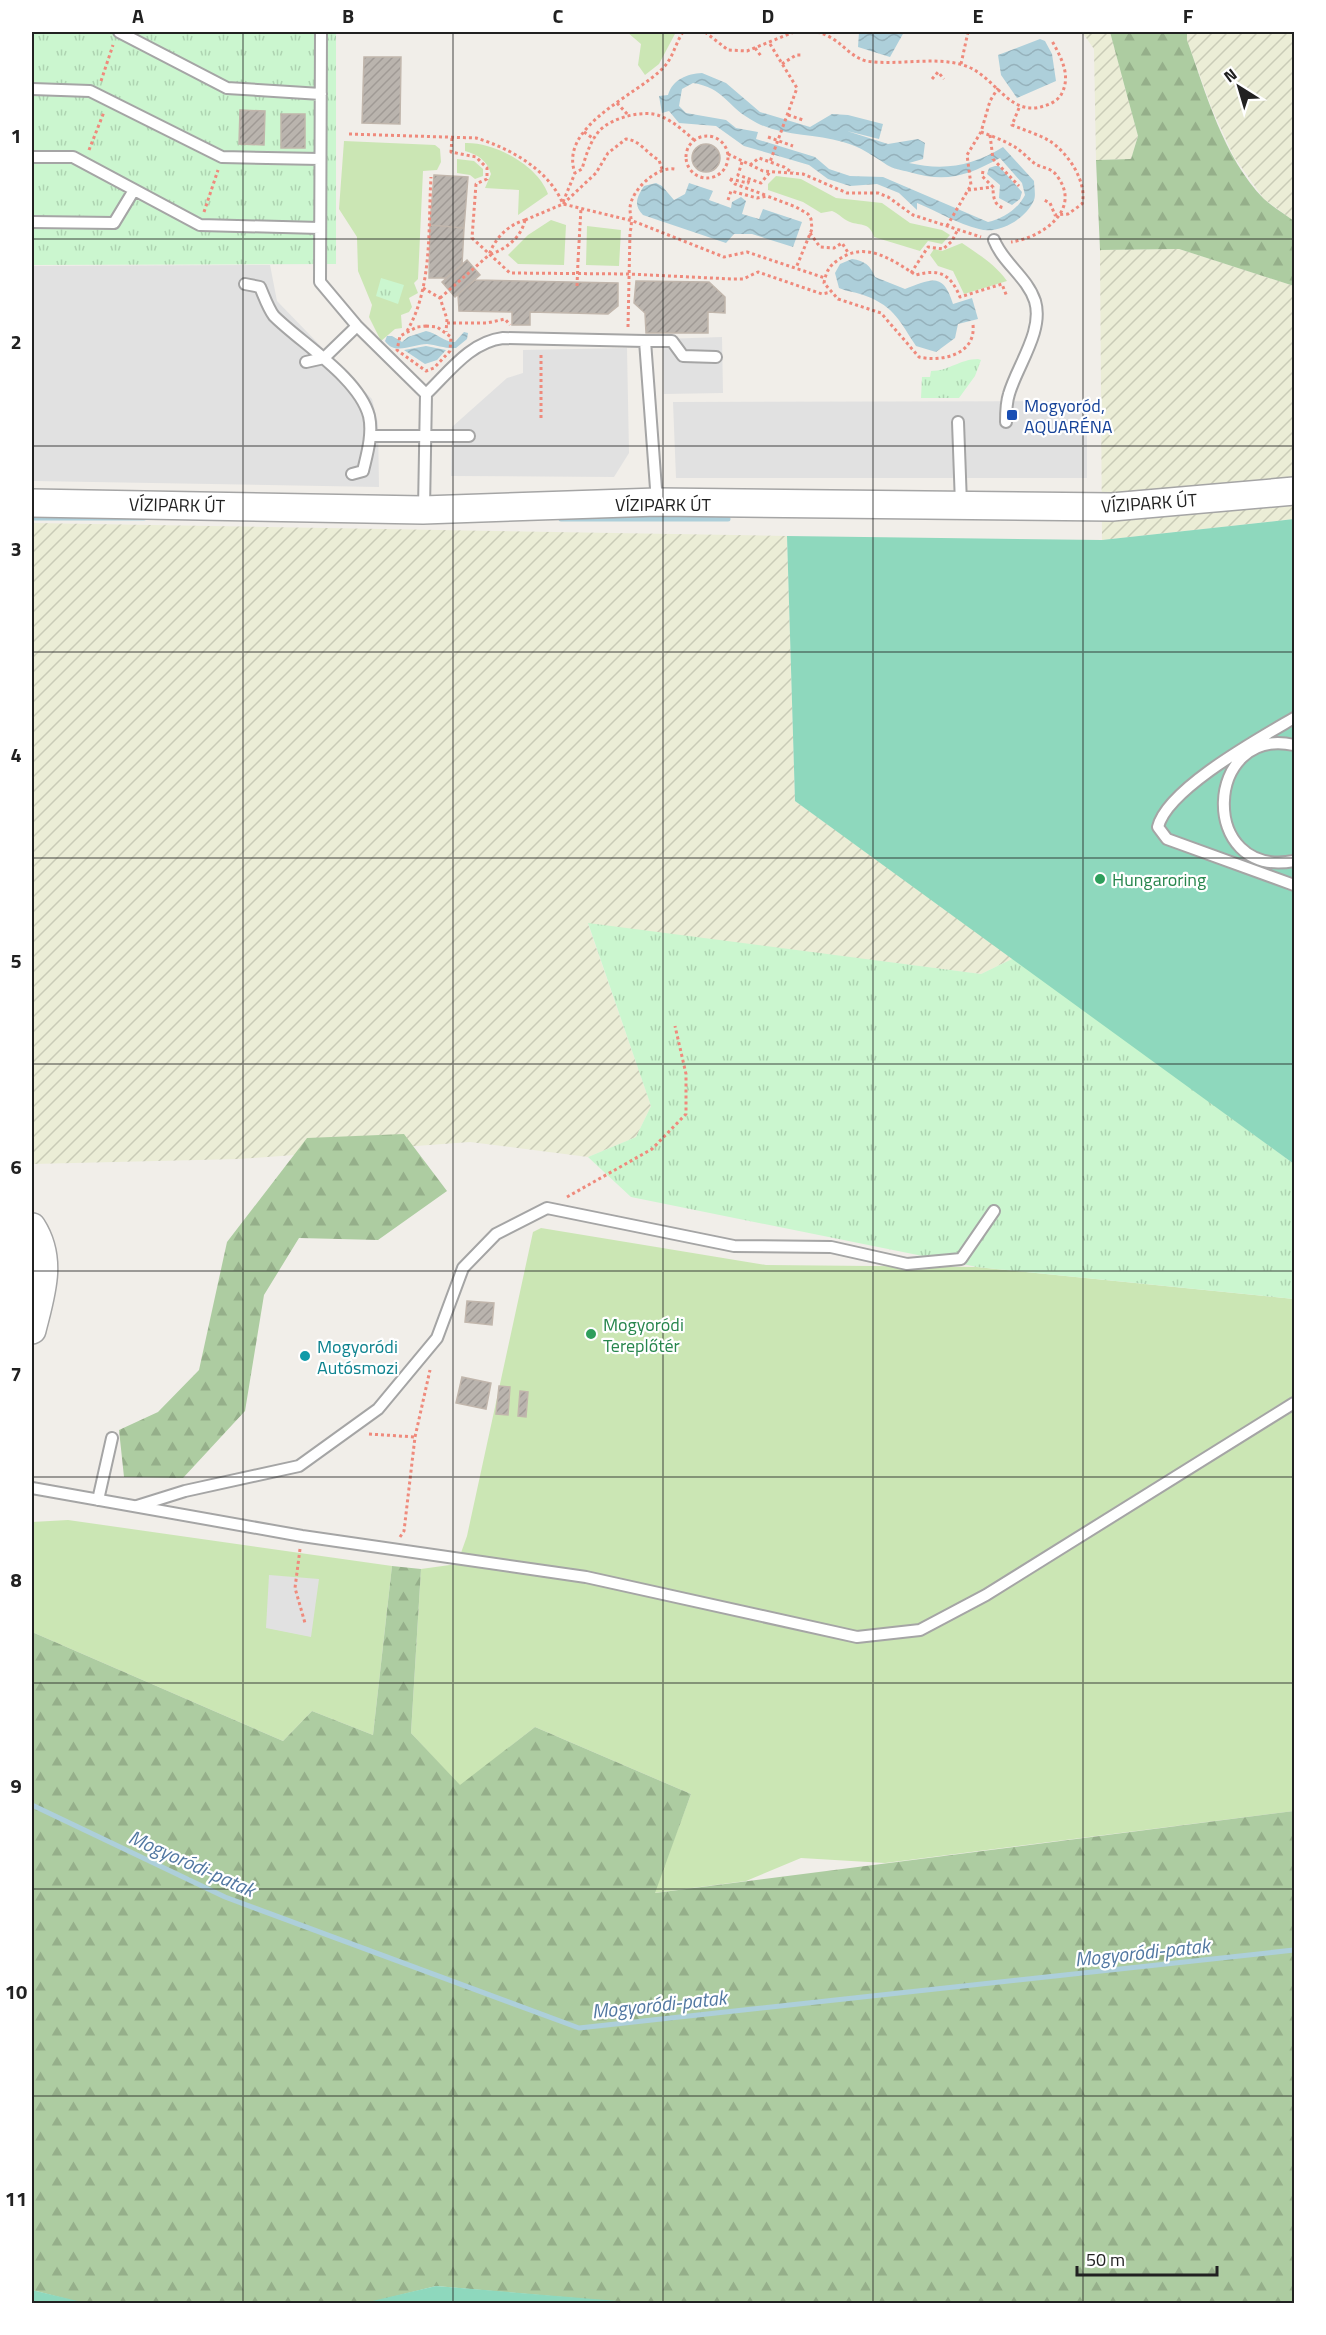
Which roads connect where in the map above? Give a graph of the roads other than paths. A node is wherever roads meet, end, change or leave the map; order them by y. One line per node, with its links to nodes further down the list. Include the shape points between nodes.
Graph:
1 (119, 32): 4 (lane, via 227,88)
2 (321, 32): 4 (lane)
3 (32, 89): 6 (lane, via 90,91 222,157)
4 (321, 94): 6 (lane)
5 (32, 157): 7 (lane, via 73,157)
6 (321, 159): 9 (lane)
7 (134, 190): 8 (lane, via 114,223); 9 (lane, via 200,225)
8 (32, 222)
9 (320, 228): 12 (lane, via 320,282)
10 (994, 240): 19 (lane, via 1025,284 1037,310 1027,350 1008,394)
11 (245, 284): 15 (lane, via 260,287 273,314)
12 (357, 326): 15 (lane); 17 (lane)
13 (645, 341): 14 (lane, via 672,341 683,356); 17 (lane, via 488,340 475,347); 25 (lane)
14 (716, 357)
15 (324, 358): 16 (lane); 20 (lane, via 364,404)
16 (306, 362)
17 (426, 394): 22 (lane)
18 (958, 422): 27 (lane)
19 (1006, 422)
20 (370, 436): 22 (lane); 23 (lane, via 363,471)
21 (470, 436): 22 (lane)
22 (425, 437): 28 (lane)
23 (352, 474)
24 (1294, 491): 27 (street, VÍZIPARK ÚT, via 1112,507)
25 (657, 502): 27 (street, VÍZIPARK ÚT); 28 (street, VÍZIPARK ÚT)
26 (32, 503): 28 (street, VÍZIPARK ÚT)
27 (961, 507)
28 (423, 510)
29 (1294, 718): 32 (lane, via 1241,748 1184,792 1168,806 1158,827 1167,839)
30 (1294, 745): 31 (lane, via 1272,744 1253,751 1232,771 1222,798 1224,818 1245,851 1263,860)
31 (1294, 861)
32 (1294, 885)
33 (994, 1211): 40 (lane, via 961,1259 907,1264 831,1247 734,1246 547,1208 496,1234 463,1268 437,1338 378,1409 299,1466)
34 (32, 1227): 35 (street, via 44,1255 45,1275)
35 (32, 1330)
36 (1294, 1403): 40 (lane, via 986,1595 920,1630 857,1638 585,1577 302,1536)
37 (112, 1438): 39 (lane)
38 (32, 1488): 39 (lane)
39 (98, 1500): 40 (lane)
40 (136, 1506)

